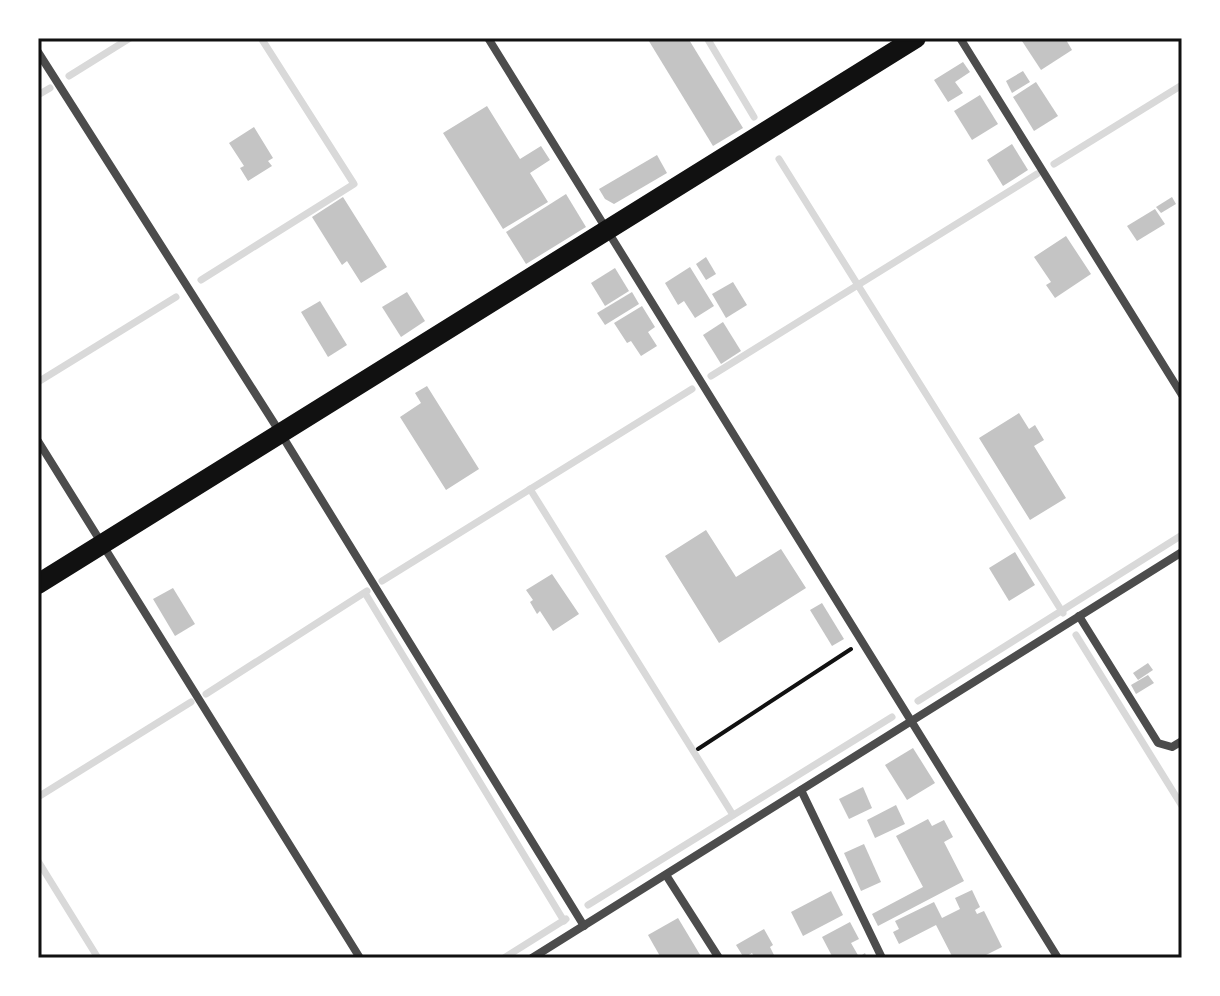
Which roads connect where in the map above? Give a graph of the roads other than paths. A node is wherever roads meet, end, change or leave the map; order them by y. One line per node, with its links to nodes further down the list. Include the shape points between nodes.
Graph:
1 (488, 38): 5 (street)
2 (916, 38): 5 (main road)
3 (960, 38): 6 (street)
4 (38, 52): 7 (street)
5 (608, 230): 7 (main road); 13 (street)
6 (1182, 395)
7 (281, 434): 9 (main road); 17 (street)
8 (38, 441): 9 (street)
9 (103, 545): 11 (main road); 18 (street)
10 (1182, 552): 12 (street)
11 (38, 584)
12 (1079, 616): 13 (street); 14 (street, via 1158,743 1172,747)
13 (912, 722): 15 (street); 22 (street)
14 (1182, 741)
15 (801, 790): 16 (street); 21 (street)
16 (666, 875): 17 (street); 20 (street)
17 (584, 926): 19 (street)
18 (360, 958)
19 (532, 958)
20 (719, 958)
21 (882, 958)
22 (1058, 958)

